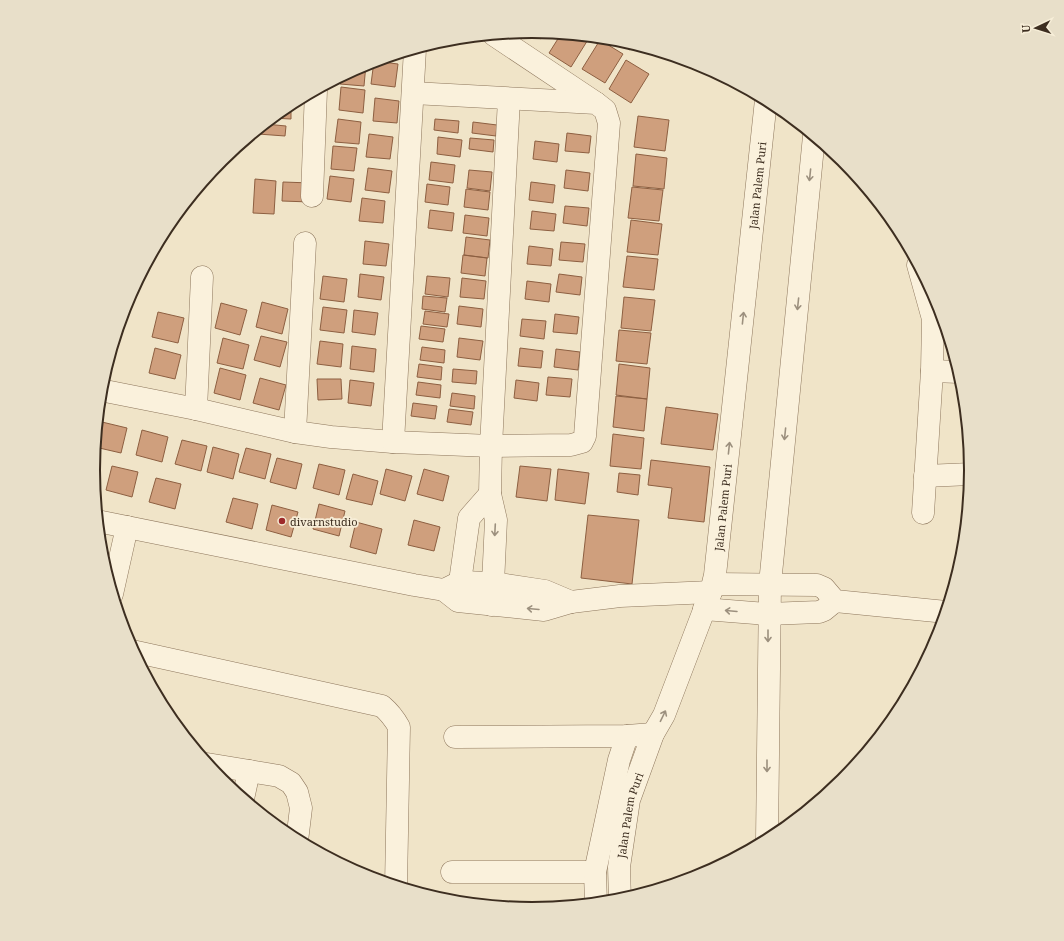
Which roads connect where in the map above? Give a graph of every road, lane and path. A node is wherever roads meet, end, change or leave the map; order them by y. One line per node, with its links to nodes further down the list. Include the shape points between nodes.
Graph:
1 (501, 39): 6 (street)
2 (415, 55): 3 (street)
3 (413, 93): 5 (street); 18 (street)
4 (316, 96): 9 (street)
5 (509, 99): 6 (street); 19 (street)
6 (596, 103): 19 (street, via 605,110 609,123 585,436 582,442 571,445)
7 (765, 107): 30 (street, Jalan Palem Puri, one-way to 7)
8 (813, 142): 28 (street, one-way to 28)
9 (312, 196)
10 (305, 243): 17 (street)
11 (202, 277): 16 (street)
12 (939, 323): 13 (street)
13 (932, 371): 14 (street); 21 (street)
14 (953, 372)
15 (107, 391): 16 (street)
16 (196, 409): 17 (street)
17 (295, 432): 18 (street)
18 (393, 442): 19 (street)
19 (491, 446): 22 (street)
20 (964, 474): 21 (street)
21 (925, 476): 23 (street)
22 (490, 494): 27 (street, one-way to 27, via 496,520); 29 (street, via 469,518)
23 (923, 513)
24 (103, 527): 25 (street)
25 (127, 527): 26 (street); 29 (street)
26 (114, 583)
27 (492, 583): 29 (street); 32 (street, via 546,591); 33 (street)
28 (770, 584): 30 (street); 31 (street, via 817,585 824,588); 35 (street)
29 (454, 591): 33 (street)
30 (710, 595): 32 (street, via 626,595); 35 (street, one-way to 30); 37 (street, Jalan Palem Puri, one-way to 30, via 664,715)
31 (835, 601): 34 (street); 35 (street, via 819,612)
32 (571, 602): 33 (street, one-way to 33, via 544,610)
33 (492, 605)
34 (941, 612)
35 (768, 614): 43 (street, one-way to 43)
36 (140, 652): 47 (street, via 382,706 389,711 398,727)
37 (653, 734): 38 (street); 48 (street, Jalan Palem Puri, via 629,800 619,867)
38 (627, 736): 39 (street); 46 (street, via 618,760)
39 (455, 737)
40 (216, 766): 41 (street)
41 (248, 771): 42 (street); 44 (street, via 278,776 290,783 297,792 301,808)
42 (244, 793)
43 (767, 833)
44 (298, 834)
45 (452, 872): 46 (street)
46 (595, 872): 49 (street)
47 (396, 881)
48 (620, 894)
49 (596, 898)

